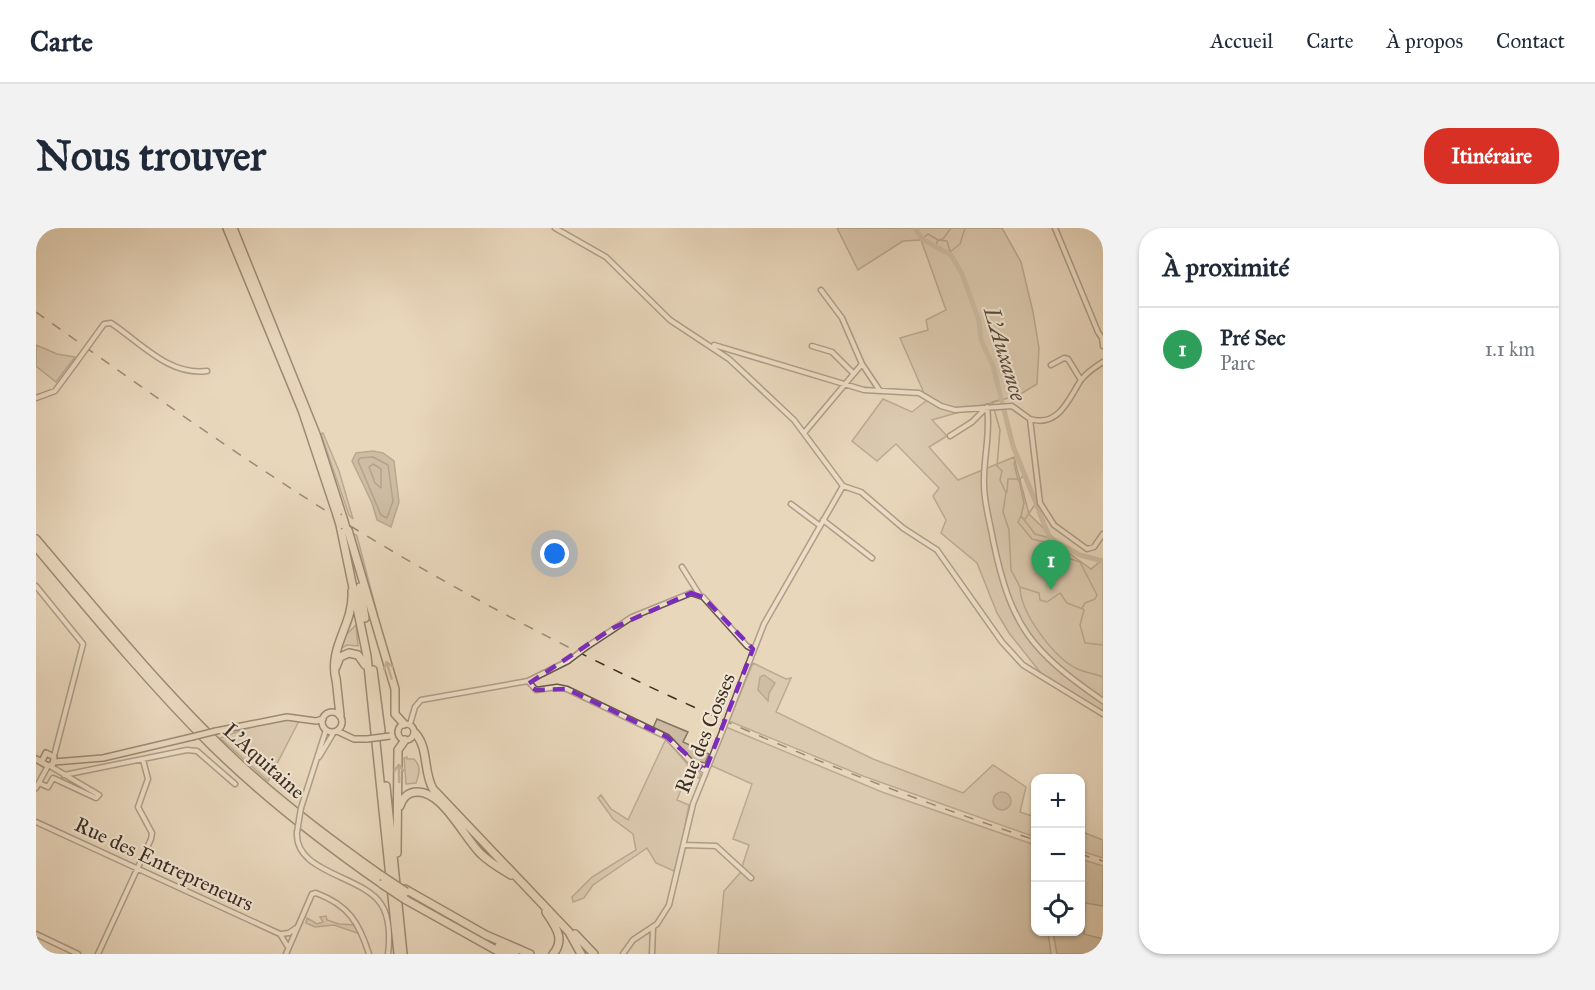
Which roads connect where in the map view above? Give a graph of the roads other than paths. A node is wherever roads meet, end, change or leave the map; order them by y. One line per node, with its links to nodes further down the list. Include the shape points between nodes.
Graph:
1 (227, 228): 30 (highway)
2 (233, 228): 30 (highway, via 303,398)
3 (555, 228): 7 (street, via 606,257 670,320)
4 (1055, 228): 6 (street)
5 (821, 290): 15 (street, via 842,318)
6 (1103, 337): 9 (street)
7 (709, 343): 10 (street); 12 (street)
8 (812, 346): 18 (street, via 832,352)
9 (1103, 346)
10 (722, 348): 11 (street); 12 (street)
11 (728, 349): 13 (street); 20 (street)
12 (724, 354): 13 (street)
13 (729, 359): 25 (street)
14 (1103, 362): 19 (street)
15 (862, 363): 18 (street); 21 (street)
16 (1050, 365): 19 (street, via 1068,359)
17 (207, 371): 22 (street, bridge, via 175,368 111,323 104,324 55,391)
18 (853, 373): 20 (street)
19 (1081, 380): 24 (street, via 1061,412 1044,420)
20 (844, 384): 21 (street); 25 (street)
21 (880, 391): 23 (street, via 919,393 956,410)
22 (36, 398)
23 (988, 407): 24 (street, via 1007,405); 26 (street); 44 (street, via 984,486 999,568 1011,607 1044,656)
24 (1030, 419): 32 (street, via 1040,501 1051,521 1087,549 1094,547)
25 (804, 434): 27 (street)
26 (950, 436)
27 (843, 486): 29 (street, Rue des Cosses); 46 (street, via 861,492 903,528 937,550 1002,642 1023,665)
28 (791, 504): 31 (street)
29 (823, 519): 31 (street, Rue des Cosses); 36 (street)
30 (343, 523): 34 (highway); 49 (highway, one-way to 30, via 395,714 393,683); 76 (highway, via 364,608 375,680)
31 (819, 525): 40 (street, Rue des Cosses)
32 (1103, 534)
33 (36, 539): 69 (highway, L'Aquitaine, via 210,736 296,813)
34 (344, 541): 41 (highway, via 352,602 348,623 335,650); 43 (highway)
35 (36, 547): 69 (highway, L'Aquitaine, via 213,747 293,818)
36 (872, 558)
37 (682, 567): 39 (street)
38 (36, 586): 56 (street, via 83,644 55,748)
39 (699, 595): 40 (street); 42 (street, bridge, via 684,594 632,617 568,661)
40 (753, 649): 59 (street, Rue des Cosses, bridge)
41 (336, 680): 43 (highway, via 338,660 355,654 365,663); 45 (highway)
42 (528, 681): 49 (street, via 492,690 424,698 417,703); 59 (street, via 536,690 567,689 667,737)
43 (371, 687): 81 (highway)
44 (1103, 701)
45 (336, 714): 47 (main road); 50 (main road)
46 (1103, 714)
47 (323, 718): 48 (main road); 51 (main road)
48 (310, 720): 51 (main road); 56 (main road, bridge, via 287,717 103,758)
49 (407, 724): 53 (main road, via 398,729); 54 (main road)
50 (342, 725): 52 (main road); 55 (main road)
51 (325, 728): 52 (main road); 58 (street)
52 (335, 731): 55 (main road); 58 (street)
53 (398, 734): 54 (main road); 55 (main road, bridge)
54 (410, 737): 64 (highway, via 421,743 428,780); 65 (highway, one-way to 54, via 398,750)
55 (354, 738)
56 (48, 760): 60 (street); 61 (street)
57 (143, 760): 60 (street); 62 (street, via 197,751); 68 (street, via 148,779 138,807 152,833)
58 (317, 760): 85 (street, bridge, via 301,808 299,847 306,857 380,902 387,920)
59 (705, 771): 67 (street, Rue des Cosses)
60 (64, 775): 61 (street, via 99,795 96,798 53,778 48,787)
61 (39, 783): 63 (street)
62 (235, 784)
63 (36, 788)
64 (438, 797): 65 (highway, via 412,793 403,799); 72 (highway, via 482,855 518,878)
65 (399, 809): 76 (highway)
66 (36, 822): 68 (street, Rue des Entrepreneurs)
67 (685, 845): 70 (street, via 716,846); 75 (street, Rue des Cosses, via 669,905)
68 (137, 868): 78 (street, Rue des Entrepreneurs); 83 (street)
69 (382, 878): 71 (highway, L'Aquitaine, bridge)
70 (751, 878)
71 (406, 893): 86 (highway, L'Aquitaine); 87 (highway, L'Aquitaine); 88 (highway)
72 (534, 895): 73 (highway); 89 (highway, via 559,935 559,946)
73 (551, 913): 90 (highway, via 573,936); 91 (highway)
74 (297, 927): 78 (street); 79 (street); 80 (street, via 312,894 316,893 332,899 357,921)
75 (654, 927): 92 (street, Rue des Cosses, via 633,940); 93 (street)
76 (401, 932): 81 (highway)
77 (36, 934): 82 (street)
78 (280, 934): 79 (street)
79 (288, 947): 84 (street)
80 (369, 953)
81 (400, 953)
82 (78, 954)
83 (98, 954)
84 (286, 954)
85 (388, 954)
86 (503, 954)
87 (516, 954)
88 (530, 954)
89 (553, 954)
90 (581, 954)
91 (594, 954)
92 (623, 954)
93 (652, 954)

